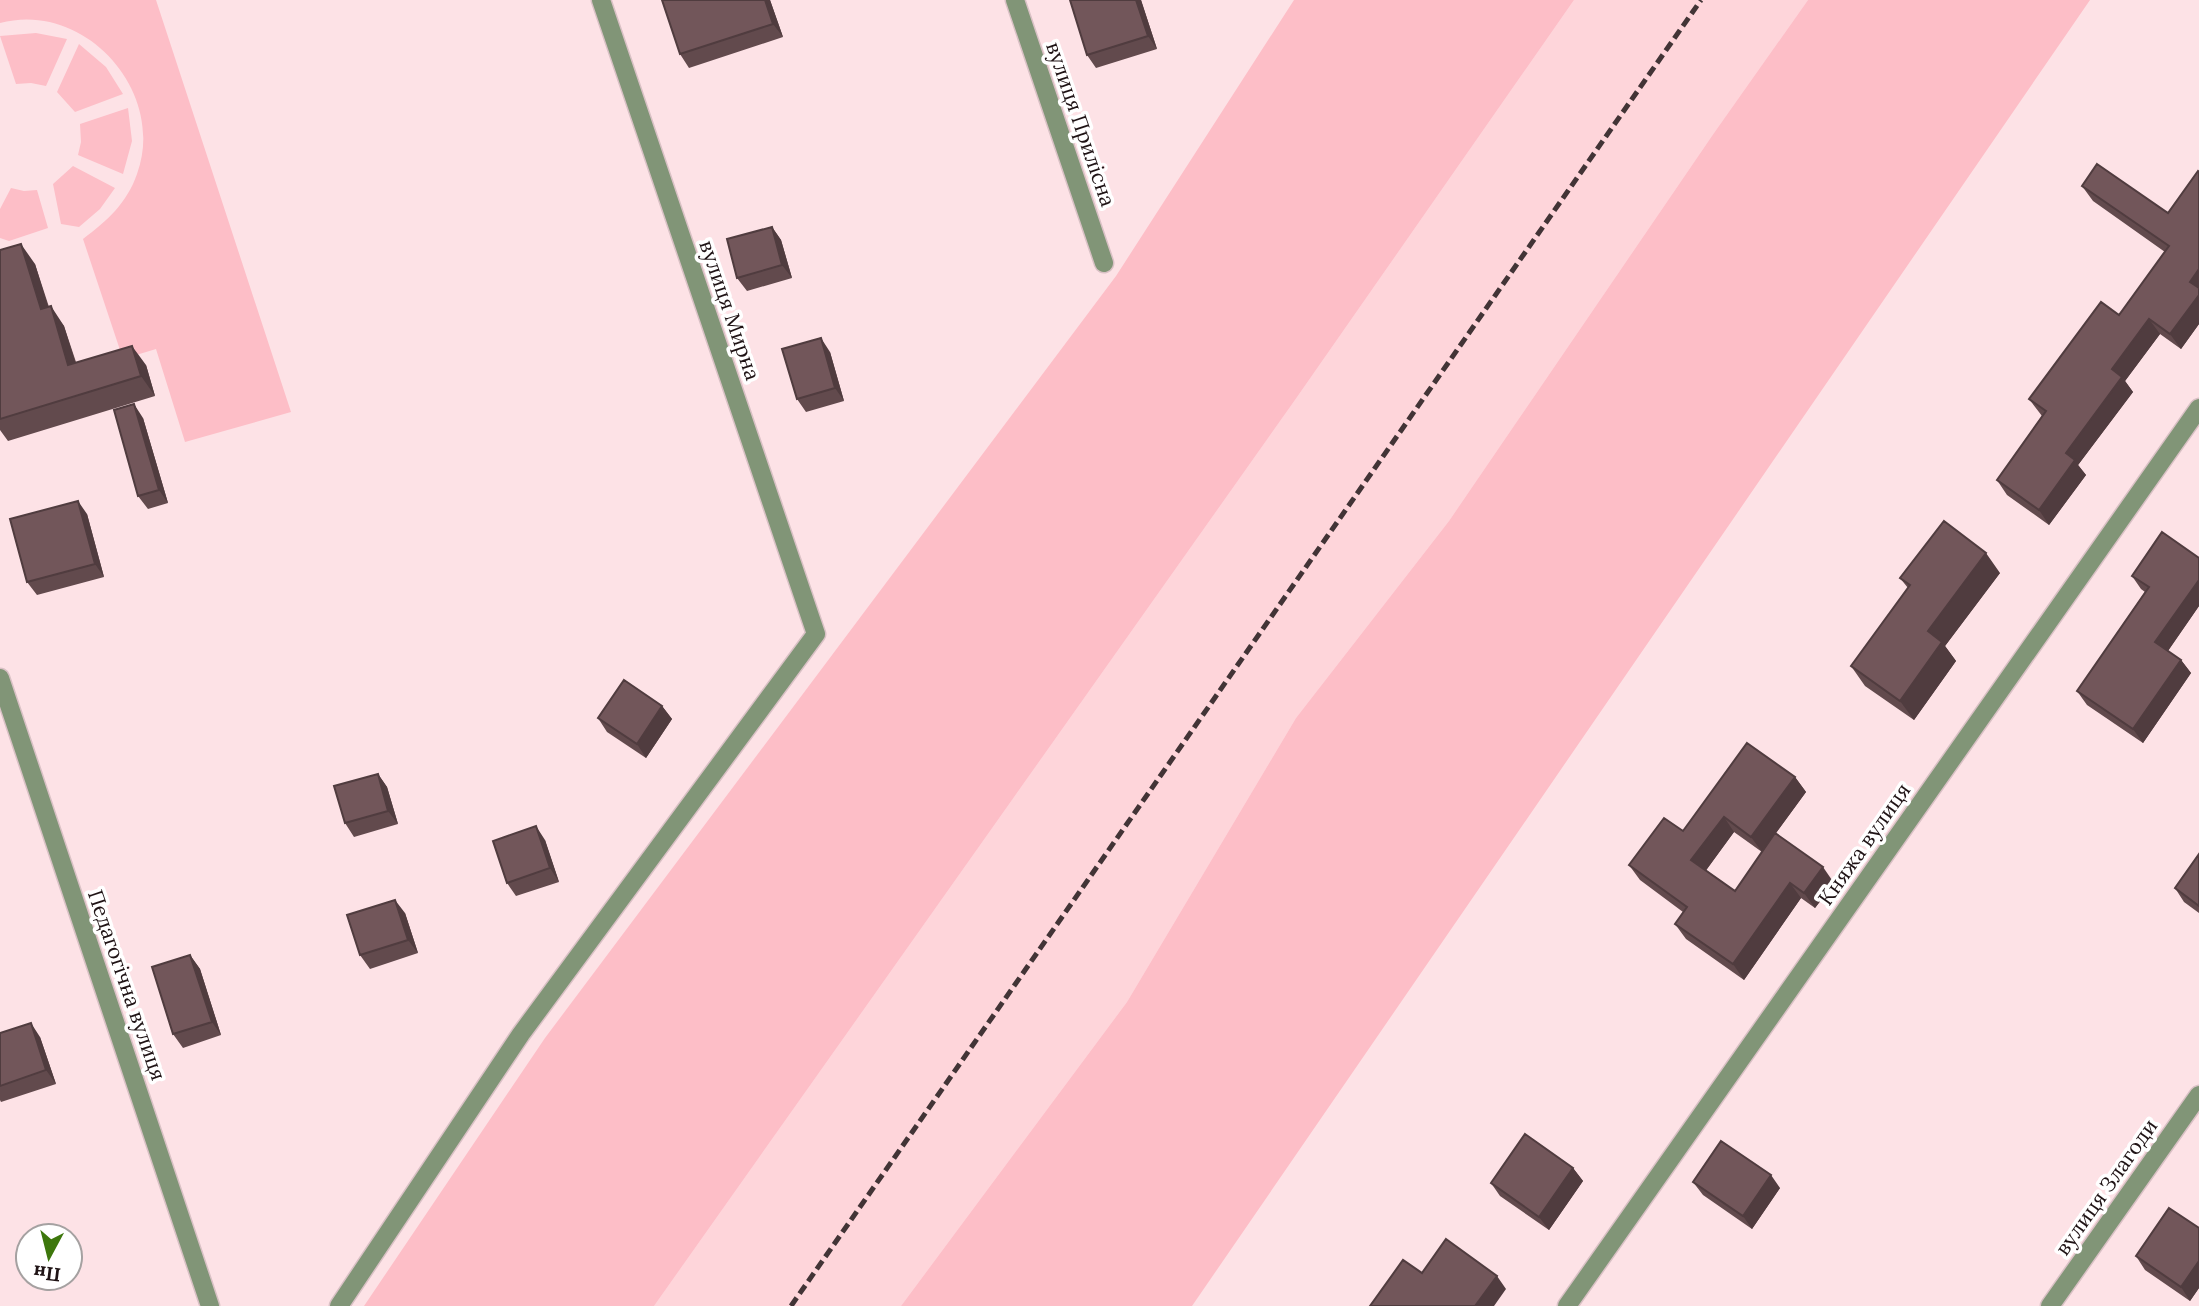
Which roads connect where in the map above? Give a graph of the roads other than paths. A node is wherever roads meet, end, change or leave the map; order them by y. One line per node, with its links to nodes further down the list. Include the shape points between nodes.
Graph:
1 (601, 0): 8 (street, вулиця Мирна, via 816,634 521,1034)
2 (1015, 0): 3 (street, вулиця Прилісна)
3 (1104, 263)
4 (2199, 408): 9 (street, Княжа вулиця)
5 (0, 678): 7 (street, Педагогічна вулиця)
6 (2199, 1095): 10 (street, вулиця Злагоди)
7 (211, 1306)
8 (339, 1306)
9 (1567, 1306)
10 (2050, 1306)

